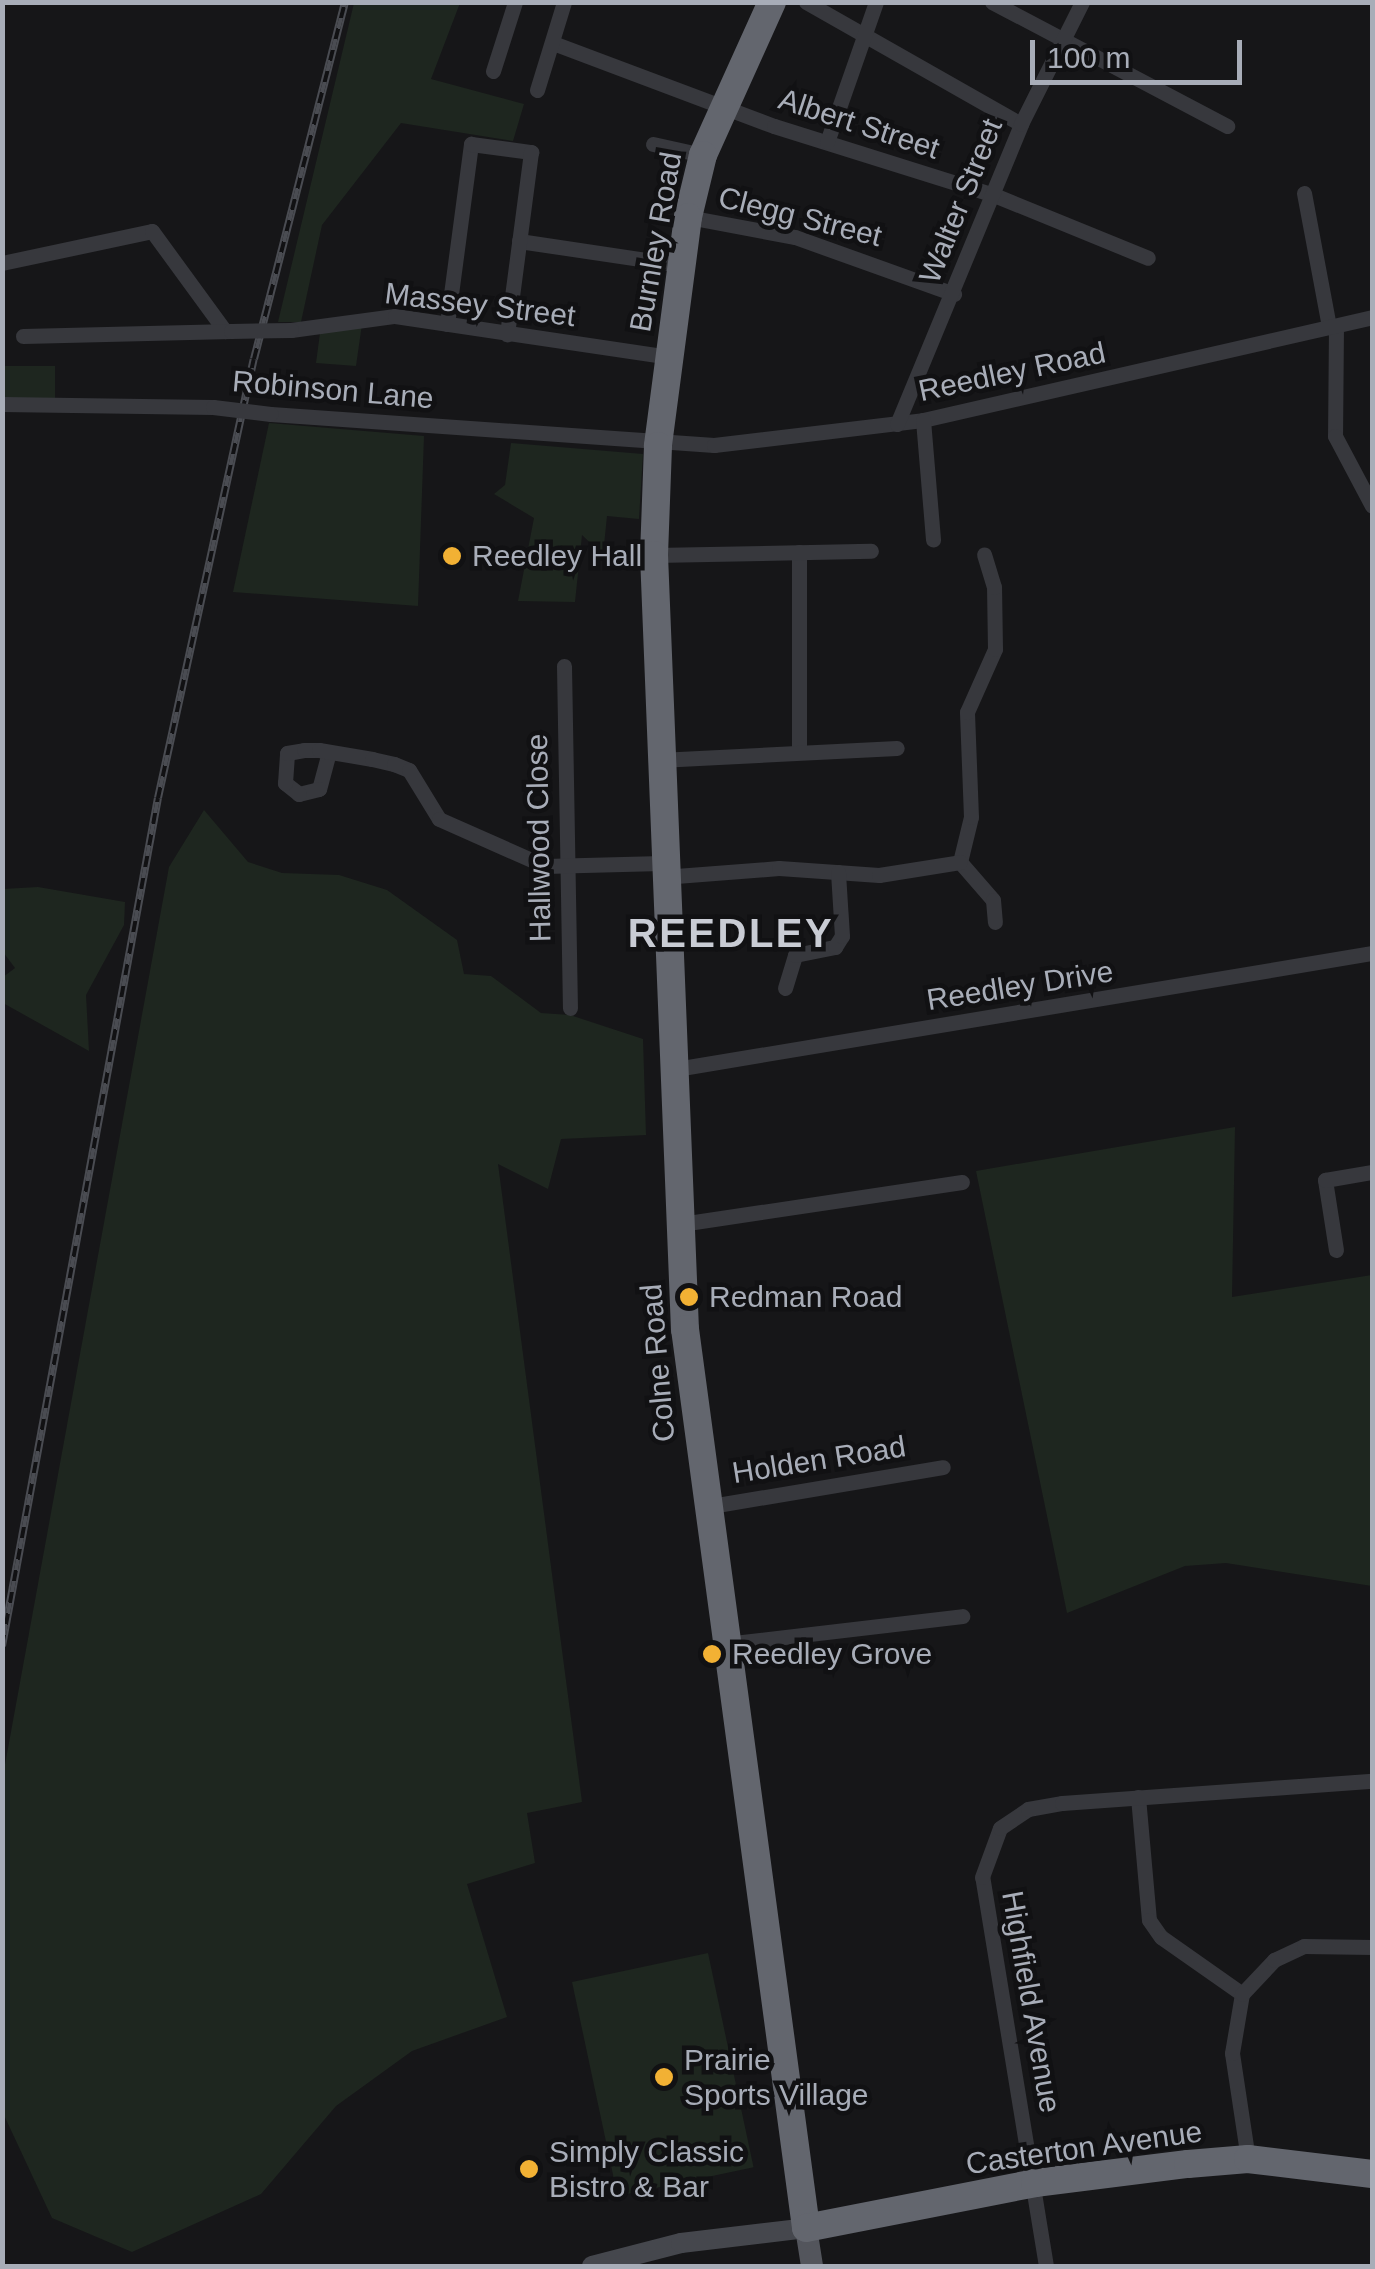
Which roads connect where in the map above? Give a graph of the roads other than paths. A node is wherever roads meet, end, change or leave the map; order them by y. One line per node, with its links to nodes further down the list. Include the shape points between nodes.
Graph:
1 (515, 2): 11 (street)
2 (564, 2): 10 (street)
3 (772, 2): 13 (highway, Burnley Road)
4 (806, 2): 8 (street)
5 (876, 2): 8 (street)
6 (992, 2): 9 (street)
7 (1082, 2): 9 (street, Walter Street)
8 (862, 34): 14 (street); 16 (street)
9 (1062, 39): 14 (street, Walter Street); 15 (street)
10 (553, 44): 12 (street); 13 (street, Albert Street)
11 (493, 71)
12 (537, 90)
13 (722, 107): 16 (street, Albert Street); 18 (highway, Burnley Road)
14 (1020, 124): 20 (street, Walter Street)
15 (1227, 126)
16 (827, 142): 20 (street, Albert Street)
17 (653, 144): 18 (street)
18 (703, 155): 21 (highway, Burnley Road)
19 (1304, 192): 29 (street)
20 (994, 195): 23 (street, Albert Street); 26 (street, Walter Street)
21 (688, 216): 25 (highway, Burnley Road); 26 (street, Clegg Street, via 795,237)
22 (519, 241): 25 (street); 28 (street, via 531,152 471,144); 31 (street)
23 (1148, 258)
24 (2, 263): 30 (street, via 152,231)
25 (679, 265): 33 (highway, Burnley Road)
26 (954, 294): 36 (street, Walter Street)
27 (1372, 318): 29 (street, Reedley Road)
28 (446, 324): 30 (street, Massey Street, bridge, via 377,317); 31 (street, Massey Street)
29 (1332, 326): 35 (street, Reedley Road); 38 (street, via 1333,419)
30 (228, 331): 32 (street, Massey Street)
31 (507, 334): 33 (street, Massey Street)
32 (23, 336)
33 (669, 357): 37 (highway, Burnley Road)
34 (2, 404): 37 (street, Robinson Lane, bridge, via 213,407)
35 (923, 420): 36 (street, Reedley Road); 40 (street)
36 (898, 424): 37 (street, Reedley Road)
37 (658, 446): 43 (highway, Colne Road)
38 (1365, 478): 39 (street)
39 (1372, 506)
40 (933, 540)
41 (871, 551): 42 (street)
42 (799, 552): 43 (street); 48 (street)
43 (654, 554): 49 (highway, Colne Road)
44 (984, 554): 50 (street, via 994,586 994,663 966,712 970,830)
45 (564, 666): 51 (street, Hallwood Close)
46 (897, 748): 48 (street)
47 (329, 752): 51 (street, via 408,770 439,819 545,866)
48 (800, 752): 49 (street)
49 (659, 760): 52 (highway, Colne Road)
50 (960, 862): 53 (street, via 879,875); 54 (street, via 994,900)
51 (567, 867): 52 (street); 57 (street, Hallwood Close)
52 (662, 870): 53 (street); 58 (highway, Colne Road)
53 (838, 872): 56 (street, via 842,936 835,947 795,955)
54 (995, 922)
55 (1372, 953): 58 (street, Reedley Drive)
56 (785, 988)
57 (570, 1008)
58 (676, 1069): 61 (highway, Colne Road)
59 (1372, 1172): 62 (street, via 1325,1180)
60 (962, 1182): 61 (street)
61 (681, 1224): 64 (highway, Colne Road)
62 (1336, 1250)
63 (943, 1467): 64 (street, Holden Road)
64 (705, 1507): 66 (highway, Colne Road)
65 (962, 1616): 66 (street)
66 (725, 1644): 74 (highway, Colne Road)
67 (1372, 1781): 68 (street, Highfield Avenue)
68 (1138, 1797): 70 (street, via 1149,1920 1161,1937); 73 (street, Highfield Avenue, via 1028,1809 1000,1828 982,1876)
69 (1372, 1946): 70 (street, via 1304,1946 1274,1960)
70 (1242, 1994): 71 (street, via 1232,2054)
71 (1248, 2160): 72 (highway, Casterton Avenue); 73 (highway, Casterton Avenue)
72 (1372, 2174)
73 (1035, 2183): 74 (highway, Casterton Avenue); 77 (street, Highfield Avenue)
74 (806, 2228): 75 (street, via 681,2243); 76 (main road, Colne Road)
75 (592, 2266)
76 (812, 2266)
77 (1046, 2266)

